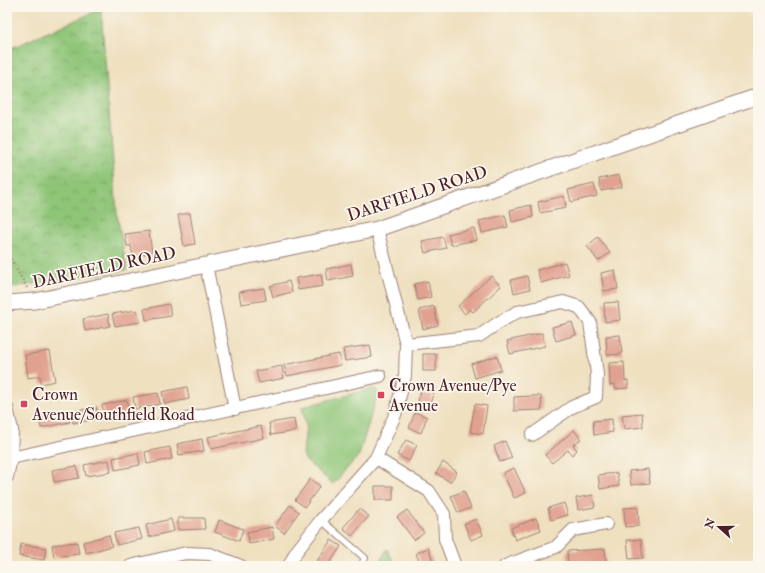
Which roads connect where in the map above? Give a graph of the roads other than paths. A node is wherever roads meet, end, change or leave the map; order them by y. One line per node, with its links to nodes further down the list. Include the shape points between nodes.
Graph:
1 (758, 96): 2 (street, DARFIELD ROAD)
2 (377, 229): 3 (street, DARFIELD ROAD); 5 (street)
3 (206, 265): 4 (street, DARFIELD ROAD, via 35,301); 8 (street)
4 (7, 303)
5 (406, 344): 9 (street, via 479,336 517,312 563,302 579,307 590,322 597,374 596,398 572,407); 11 (street, via 405,376 395,415)
6 (380, 376): 8 (street)
7 (7, 408): 10 (street, via 12,430)
8 (235, 408): 10 (street)
9 (532, 435)
10 (11, 458): 12 (street)
11 (376, 458): 13 (street); 19 (street, via 429,491 444,514 445,539)
12 (7, 477)
13 (321, 520): 17 (street, via 296,552); 18 (lane, via 364,558)
14 (606, 524): 20 (street, via 573,530 556,546)
15 (130, 566): 16 (street, via 186,554 210,554)
16 (241, 566)
17 (289, 566)
18 (361, 566)
19 (456, 566)
20 (506, 566)

